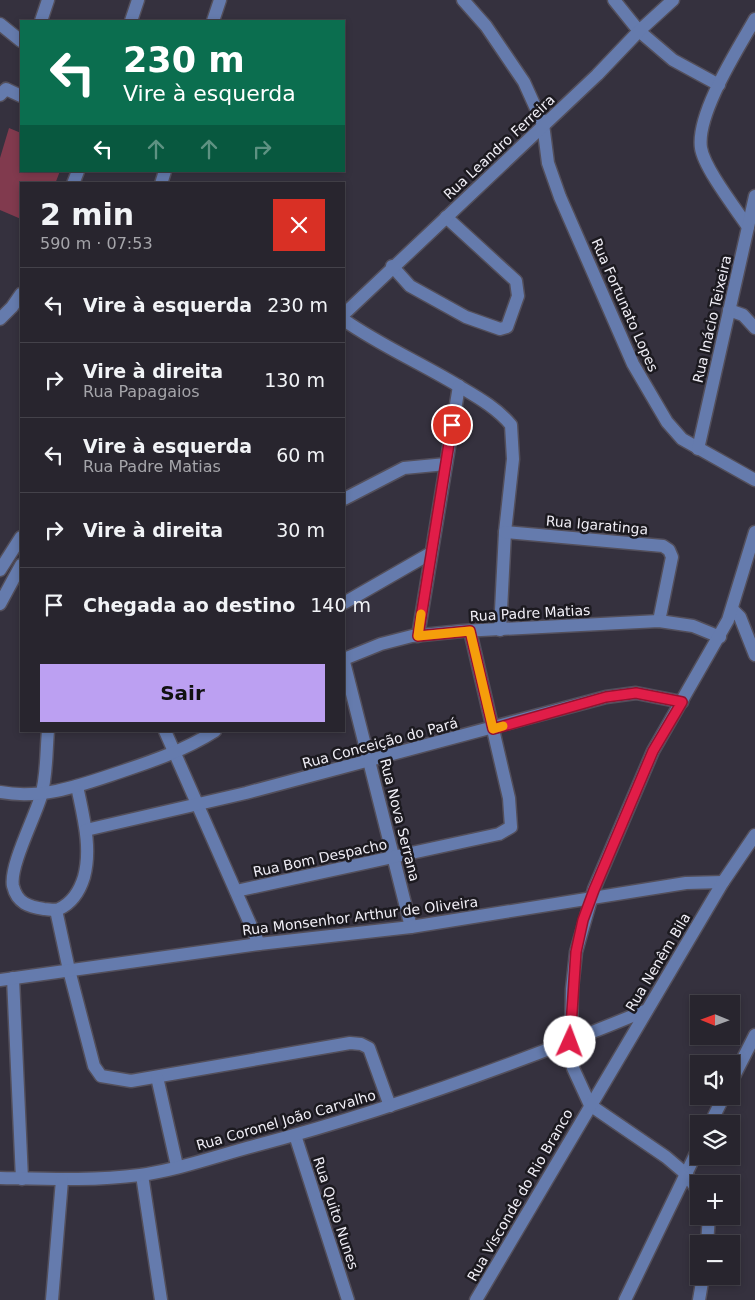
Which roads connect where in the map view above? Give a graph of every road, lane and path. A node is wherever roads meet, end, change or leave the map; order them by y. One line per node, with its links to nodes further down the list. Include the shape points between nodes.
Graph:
1 (48, 0): 8 (street)
2 (138, 0): 9 (street)
3 (220, 0): 10 (street)
4 (463, 0): 17 (street, Rua Fortunato Lopes, via 486,26 524,82)
5 (614, 0): 12 (street)
6 (673, 0): 12 (street, Rua Leandro Ferreira)
7 (755, 19): 14 (street)
8 (41, 20)
9 (131, 20)
10 (213, 20)
11 (0, 24): 13 (street)
12 (639, 31): 14 (street, via 673,60); 17 (street, Rua Leandro Ferreira)
13 (20, 40)
14 (719, 85): 20 (street, via 701,130 701,149 706,163)
15 (2, 89): 16 (street)
16 (20, 96)
17 (543, 124): 19 (street, Rua Leandro Ferreira); 29 (street, Rua Fortunato Lopes, via 548,163 560,197 633,364 667,422 682,439)
18 (755, 196): 20 (street, Rua Inácio Teixeira)
19 (446, 217): 21 (street, Rua Leandro Ferreira); 21 (street, via 516,281 518,296 507,327 500,329 466,317 410,286)
20 (748, 227): 23 (street, Rua Inácio Teixeira)
21 (392, 266): 24 (street, Rua Leandro Ferreira)
22 (20, 295): 25 (street)
23 (729, 310): 27 (street, via 743,315); 29 (street, Rua Inácio Teixeira)
24 (345, 313)
25 (0, 319)
26 (345, 321): 28 (street)
27 (755, 328)
28 (459, 386): 30 (street); 33 (street, via 494,409 511,425 513,459)
29 (698, 449): 31 (street, Rua Fortunato Lopes)
30 (446, 464): 32 (street, via 404,468); 36 (street)
31 (755, 480)
32 (345, 498)
33 (505, 532): 43 (street, Rua Igaratinga, via 663,546 672,557); 44 (street)
34 (755, 532): 41 (street)
35 (20, 539): 38 (street)
36 (432, 553): 39 (street); 46 (street)
37 (20, 567): 40 (street)
38 (0, 570)
39 (345, 602)
40 (0, 604)
41 (736, 613): 42 (street); 47 (street); 48 (street)
42 (755, 619)
43 (660, 621): 44 (street, Rua Padre Matias); 47 (street, Rua Padre Matias, via 693,626)
44 (500, 630): 45 (street, Rua Padre Matias)
45 (470, 631): 46 (street, Rua Padre Matias); 52 (street)
46 (418, 636): 49 (street, Rua Padre Matias, via 381,644)
47 (720, 637): 51 (street)
48 (755, 656)
49 (345, 660)
50 (345, 664): 57 (street, Rua Nova Serrana)
51 (682, 702): 52 (street, Rua Conceição do Pará, via 636,693 606,697); 67 (street, via 653,751)
52 (493, 729): 57 (street, Rua Conceição do Pará); 64 (street, Rua Bom Despacho, via 511,826 498,834)
53 (48, 732): 60 (street)
54 (165, 732): 56 (street)
55 (213, 732): 56 (street)
56 (174, 754): 58 (street); 61 (street)
57 (370, 761): 61 (street, Rua Conceição do Pará); 64 (street, Rua Nova Serrana)
58 (77, 786): 60 (street); 62 (street)
59 (0, 792): 60 (street)
60 (42, 794): 68 (street, via 14,870 13,886 19,899 28,907)
61 (197, 805): 62 (street, Rua Conceição do Pará); 66 (street)
62 (86, 830): 68 (street, via 88,862 84,879 76,895)
63 (755, 835): 65 (street, Rua Nenêm Bila)
64 (394, 858): 66 (street, Rua Bom Despacho); 69 (street, Rua Nova Serrana)
65 (723, 882): 67 (street, Rua Monsenhor Arthur de Oliveira, via 686,883); 74 (street, Rua Nenêm Bila)
66 (236, 891): 70 (street)
67 (590, 899): 69 (street, Rua Monsenhor Arthur de Oliveira); 76 (street, via 576,952)
68 (56, 910): 71 (street)
69 (411, 927): 70 (street, Rua Monsenhor Arthur de Oliveira)
70 (259, 944): 71 (street, Rua Monsenhor Arthur de Oliveira)
71 (69, 970): 72 (street, Rua Monsenhor Arthur de Oliveira); 78 (street, via 94,1066 101,1076 131,1081)
72 (13, 978): 73 (street, Rua Monsenhor Arthur de Oliveira); 87 (street)
73 (0, 980)
74 (647, 1010): 76 (street, Rua Coronel João Carvalho); 79 (street, Rua Nenêm Bila)
75 (755, 1035): 77 (street)
76 (570, 1042): 79 (street, via 573,1068); 80 (street, Rua Coronel João Carvalho)
77 (740, 1064)
78 (157, 1078): 80 (street, via 361,1044 369,1048); 83 (street)
79 (590, 1105): 85 (street); 94 (street, Rua Visconde do Rio Branco)
80 (390, 1106): 81 (street, Rua Coronel João Carvalho)
81 (295, 1135): 83 (street, Rua Coronel João Carvalho); 93 (street, Rua Quito Nunes)
82 (690, 1165): 85 (street)
83 (177, 1166): 84 (street, Rua Coronel João Carvalho)
84 (142, 1175): 88 (street, Rua Coronel João Carvalho); 92 (street)
85 (685, 1175): 89 (street); 95 (street)
86 (0, 1178): 87 (street, Rua Coronel João Carvalho)
87 (22, 1178): 88 (street, Rua Coronel João Carvalho)
88 (62, 1180): 91 (street)
89 (690, 1181)
90 (702, 1285): 96 (street)
91 (52, 1300)
92 (161, 1300)
93 (348, 1300)
94 (476, 1300)
95 (625, 1300)
96 (699, 1300)

